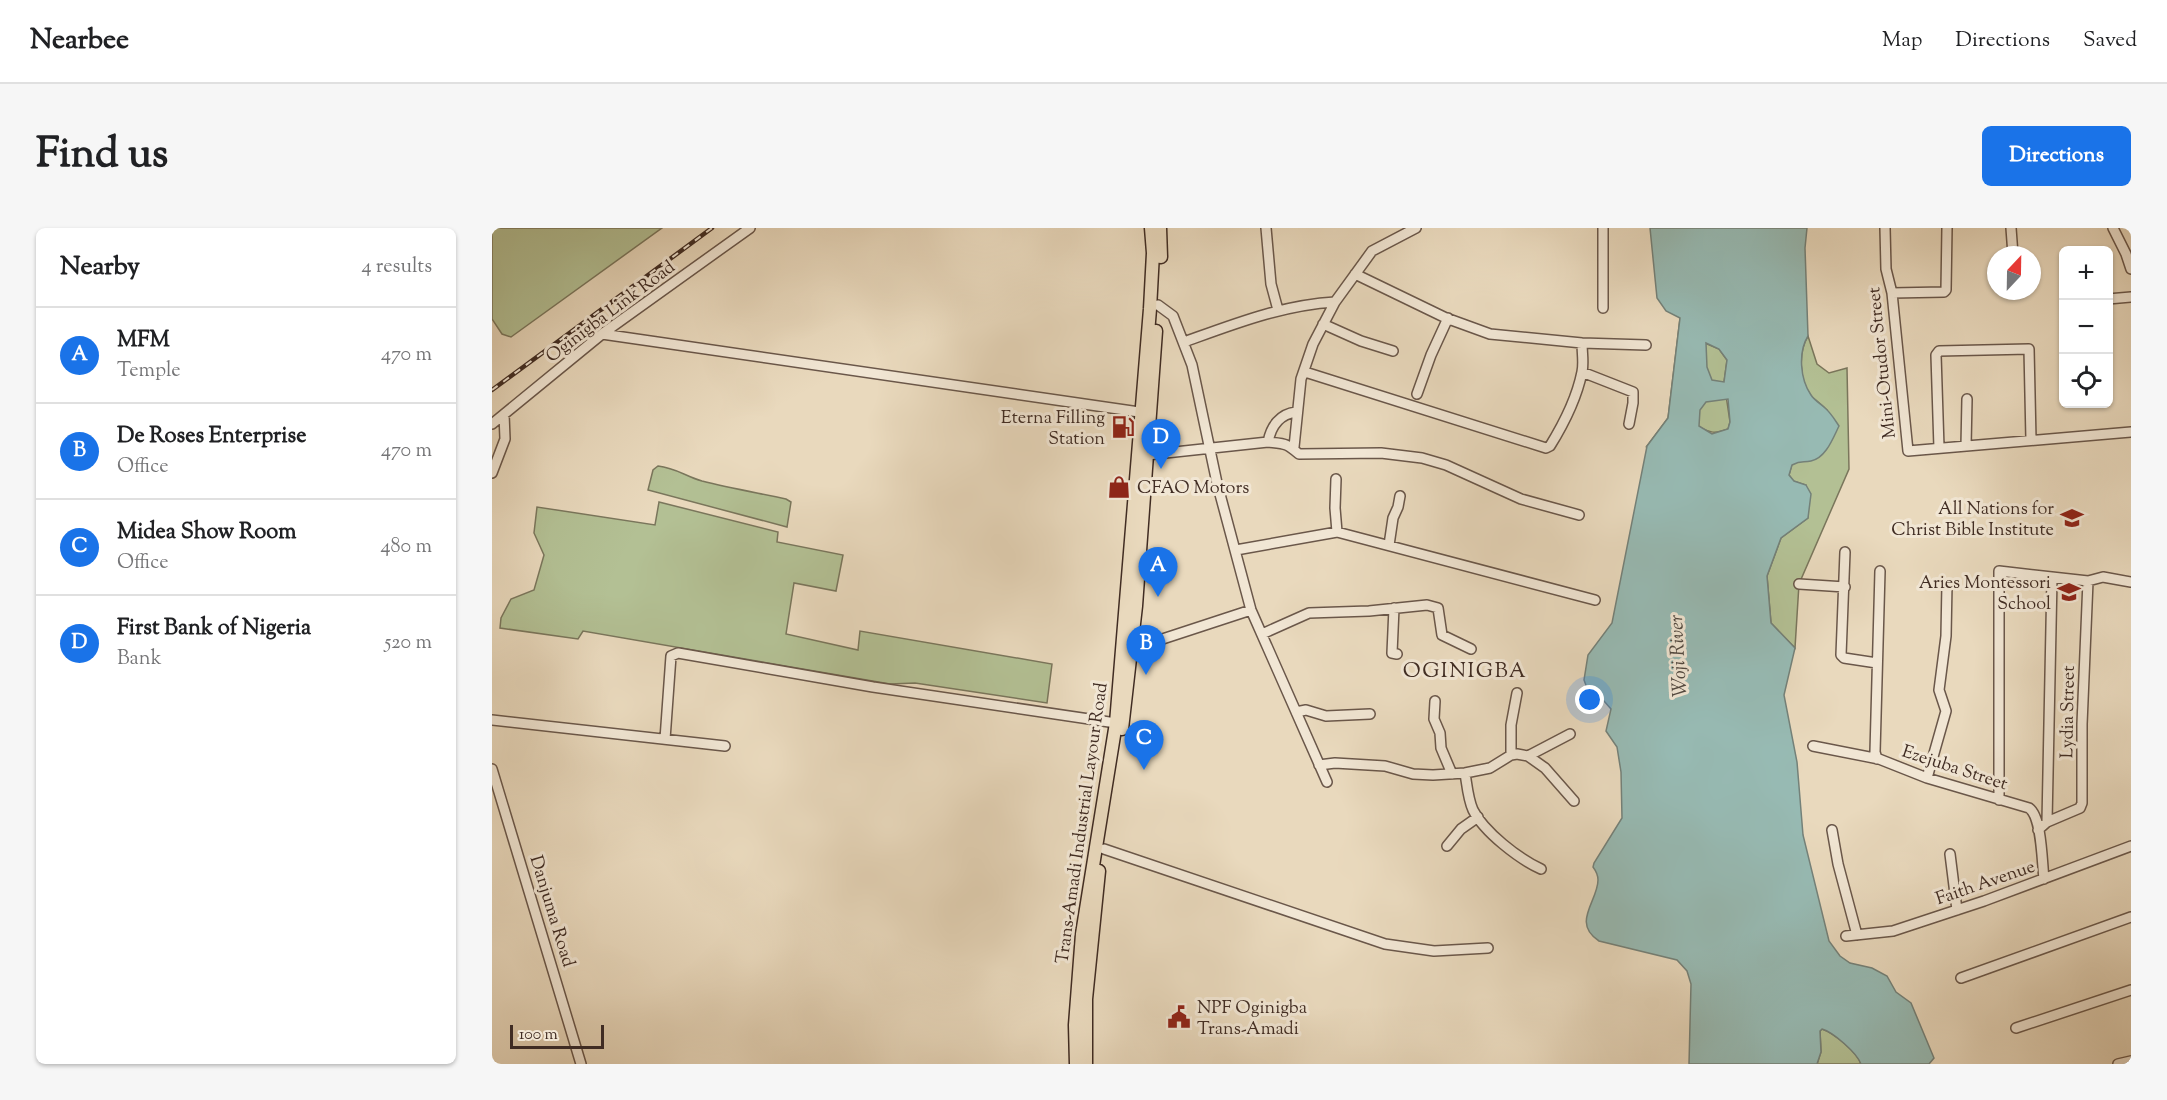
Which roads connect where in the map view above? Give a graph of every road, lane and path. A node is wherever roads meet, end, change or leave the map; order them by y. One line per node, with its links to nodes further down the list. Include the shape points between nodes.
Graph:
1 (750, 228): 25 (street, Oginigba Link Road)
2 (1151, 228): 35 (main road, Trans-Amadi Industrial Layour Road)
3 (1160, 228): 20 (main road, Trans-Amadi Industrial Layour Road)
4 (1266, 228): 22 (street)
5 (1394, 228): 12 (street)
6 (1416, 228): 12 (street)
7 (1603, 228): 21 (street)
8 (1885, 228): 16 (street, Mini-Otudor Street, via 1886,269)
9 (1947, 228): 16 (street, via 1946,290)
10 (2011, 228): 13 (street)
11 (2113, 228): 14 (street)
12 (1395, 239): 15 (street, via 1372,251)
13 (2012, 246)
14 (2131, 268)
15 (1355, 274): 19 (street); 23 (street)
16 (1892, 293): 44 (street, Mini-Otudor Street, via 1906,449 1911,452)
17 (2131, 297): 18 (street)
18 (2113, 298)
19 (1335, 302): 22 (street); 24 (street)
20 (1158, 305): 26 (street, via 1173,316); 35 (main road, Trans-Amadi Industrial Layour Road)
21 (1604, 309)
22 (1278, 310): 26 (street)
23 (1448, 318): 27 (street, via 1493,335); 32 (street)
24 (1323, 324): 29 (street); 30 (street)
25 (602, 334): 35 (street); 36 (street, Oginigba Link Road)
26 (1184, 342): 45 (street)
27 (1582, 343): 28 (street); 31 (street)
28 (1646, 345)
29 (1393, 351)
30 (1305, 372): 31 (street, via 1546,448 1570,412); 34 (street)
31 (1582, 372): 38 (street, via 1633,392)
32 (1417, 394)
33 (1967, 399): 42 (street)
34 (1296, 412): 41 (street, via 1284,414 1277,421); 43 (street)
35 (1146, 413): 46 (main road, Trans-Amadi Industrial Layour Road); 75 (main road, Trans-Amadi Industrial Layour Road)
36 (504, 414): 37 (street, Oginigba Link Road); 47 (street, via 505,439)
37 (492, 424)
38 (1629, 424)
39 (2131, 432): 40 (street, Mini-Otudor Street)
40 (2031, 440): 42 (street, Mini-Otudor Street); 44 (street, via 2027,348 1937,352)
41 (1269, 442): 43 (street); 45 (street)
42 (1966, 446): 44 (street, Mini-Otudor Street)
43 (1294, 447): 50 (street, via 1303,454 1381,453 1429,459 1515,497)
44 (1940, 448)
45 (1209, 450): 46 (street); 53 (street)
46 (1147, 455): 66 (main road, Trans-Amadi Industrial Layour Road)
47 (492, 473)
48 (1336, 479): 51 (street)
49 (1400, 496): 52 (street)
50 (1579, 515)
51 (1337, 532): 52 (street); 53 (street)
52 (1389, 546): 62 (street)
53 (1236, 550): 64 (street)
54 (1845, 552): 61 (street)
55 (1880, 571): 69 (street, Ezejuba Street)
56 (2052, 578): 57 (street); 89 (street, via 2001,570 1998,573); 92 (street)
57 (2088, 581): 58 (street, via 2103,577); 92 (street, Lydia Street, via 2082,803 2080,808)
58 (2131, 582)
59 (1799, 584): 61 (street)
60 (1947, 584): 87 (street, via 1939,690 1946,711)
61 (1845, 587): 69 (street, via 1842,657)
62 (1595, 600)
63 (1394, 608): 65 (street, via 1309,613); 67 (street, via 1434,606 1439,611 1442,634); 68 (street, via 1392,653)
64 (1251, 610): 65 (street); 66 (street)
65 (1262, 634): 72 (street)
66 (1132, 649): 97 (main road, Trans-Amadi Industrial Layour Road)
67 (1471, 649)
68 (1397, 654)
69 (1877, 663): 82 (street, Ezejuba Street)
70 (1517, 693): 80 (street)
71 (1435, 701): 86 (street, via 1434,719)
72 (1296, 712): 73 (street, via 1306,710 1326,716); 83 (street)
73 (1370, 714)
74 (492, 720): 77 (street)
75 (1116, 723): 77 (street, via 678,653 670,660); 108 (main road, Trans-Amadi Industrial Layour Road, via 1082,934)
76 (1570, 734): 81 (street)
77 (665, 739): 78 (street)
78 (725, 746)
79 (1813, 746): 82 (street)
80 (1511, 755): 81 (street); 85 (street, via 1490,768)
81 (1528, 756): 90 (street, via 1545,768)
82 (1877, 759): 87 (street, Ezejuba Street)
83 (1319, 765): 86 (street, via 1385,766 1420,775); 88 (street)
84 (492, 769): 111 (street, Danjuma Road)
85 (1465, 773): 86 (street); 91 (street, via 1471,805)
86 (1452, 774)
87 (1927, 778): 89 (street, Ezejuba Street)
88 (1327, 782)
89 (1999, 800): 94 (street, Ezejuba Street, via 2032,810)
90 (1574, 801)
91 (1478, 817): 95 (street); 99 (street, via 1522,859)
92 (2048, 822): 94 (street)
93 (1832, 830): 103 (street)
94 (2038, 830): 100 (street, Ezejuba Street)
95 (1446, 846)
96 (2131, 846): 100 (street, Faith Avenue)
97 (1104, 849): 105 (street, via 1385,944 1434,951); 108 (main road, Trans-Amadi Industrial Layour Road)
98 (1950, 854): 101 (street)
99 (1541, 868)
100 (2044, 879): 101 (street, Faith Avenue)
101 (1957, 910): 103 (street, Faith Avenue, via 1893,931)
102 (2131, 917): 106 (street)
103 (1857, 935): 104 (street, Faith Avenue)
104 (1846, 936)
105 (1488, 948)
106 (1961, 978)
107 (2131, 990): 109 (street)
108 (1081, 1025): 112 (main road, Trans-Amadi Industrial Layour Road); 113 (main road, Trans-Amadi Industrial Layour Road)
109 (2016, 1028)
110 (2131, 1061): 114 (street)
111 (581, 1064)
112 (1076, 1064)
113 (1086, 1064)
114 (2118, 1064)

